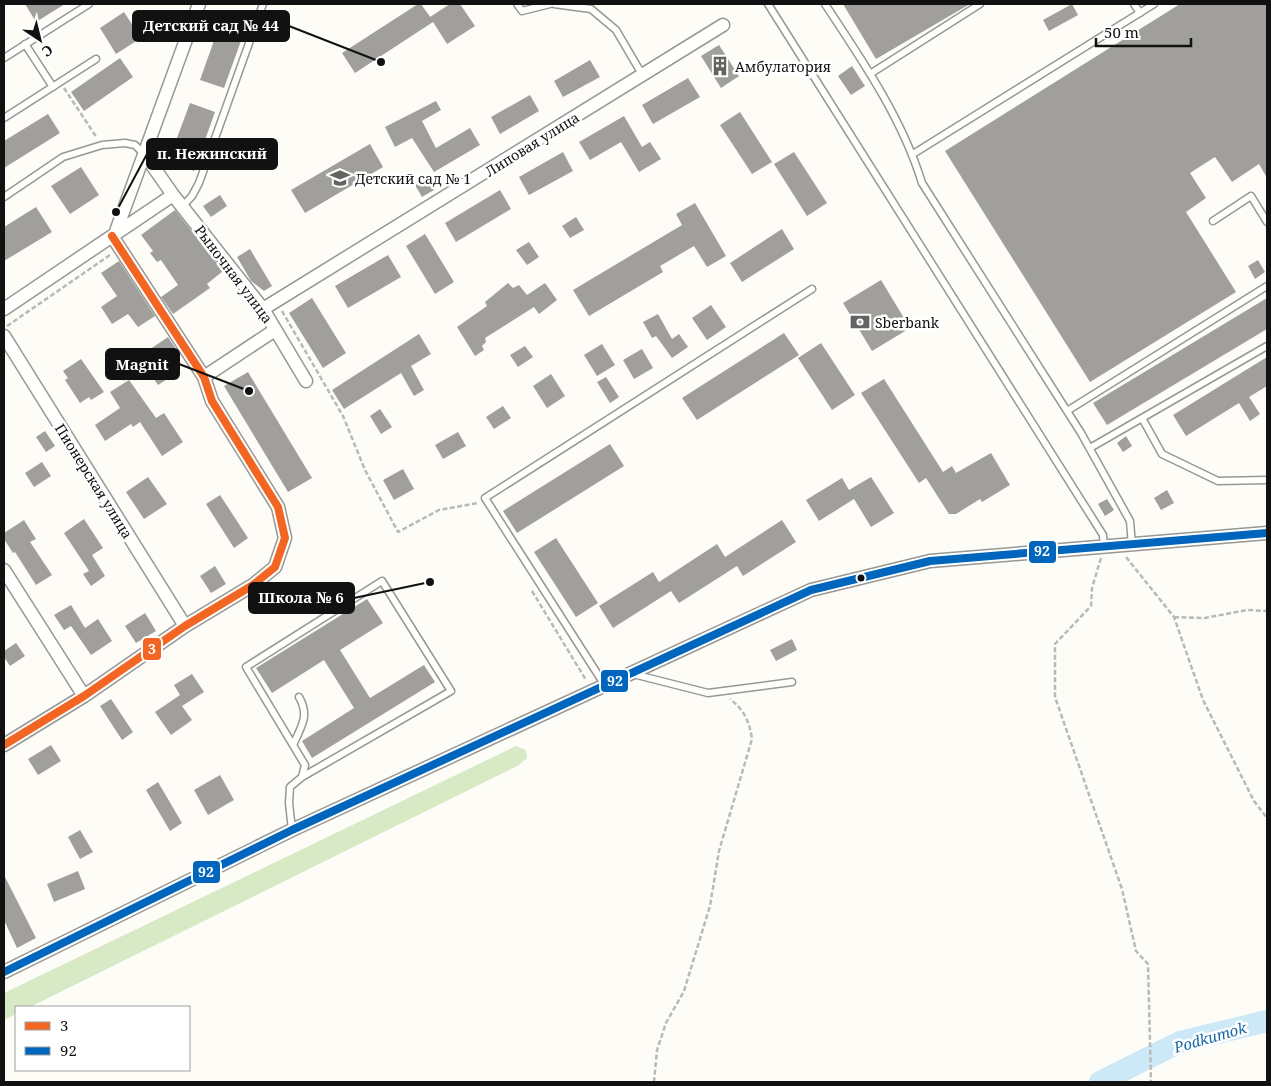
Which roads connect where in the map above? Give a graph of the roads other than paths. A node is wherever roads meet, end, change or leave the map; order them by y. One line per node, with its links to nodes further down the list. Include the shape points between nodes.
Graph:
1 (89, 4): 14 (lane)
2 (199, 4): 22 (street)
3 (263, 4): 25 (lane, via 199,183)
4 (517, 4): 5 (lane, via 522,12)
5 (550, 4)
6 (554, 4): 18 (lane, via 591,9 616,30)
7 (768, 4): 44 (lane, via 1103,535)
8 (825, 4): 17 (lane)
9 (980, 4): 17 (lane)
10 (1134, 4): 12 (lane)
11 (1154, 4): 12 (lane)
12 (1140, 13): 21 (lane)
13 (724, 25): 18 (street, Липовая улица)
14 (25, 44): 15 (lane); 19 (lane)
15 (4, 58)
16 (96, 58): 19 (lane)
17 (870, 74): 21 (lane)
18 (643, 76): 32 (street, Липовая улица)
19 (53, 87): 20 (lane)
20 (4, 118)
21 (913, 154): 38 (lane, via 922,183)
22 (145, 155): 23 (street, Рыночная улица); 24 (lane, via 136,145 102,145 63,157); 28 (street)
23 (173, 195): 25 (street, Рыночная улица); 28 (street)
24 (4, 197)
25 (182, 207): 32 (street, Рыночная улица)
26 (1213, 221): 27 (lane, via 1251,196)
27 (1267, 222)
28 (113, 235): 31 (street); 36 (street)
29 (1267, 286): 38 (lane)
30 (812, 289): 49 (lane, via 485,498)
31 (4, 309)
32 (262, 309): 33 (street, Рыночная улица)
33 (275, 330): 36 (street); 37 (street, Рыночная улица)
34 (4, 336): 46 (street, Пионерская улица)
35 (1267, 346): 39 (lane)
36 (204, 377): 46 (street, via 212,402 278,508 285,538 275,566 253,584)
37 (306, 381)
38 (1068, 411): 40 (lane)
39 (1142, 418): 40 (lane); 41 (lane, via 1162,454 1218,481)
40 (1090, 448): 43 (lane, via 1130,521)
41 (1267, 480)
42 (1267, 533): 43 (street)
43 (1132, 545): 44 (street)
44 (1104, 546): 47 (street, via 930,561 811,590)
45 (4, 570): 50 (street)
46 (185, 626): 50 (street)
47 (633, 674): 48 (lane, via 708,693); 49 (street)
48 (792, 682)
49 (604, 684): 55 (street)
50 (84, 696): 52 (street)
51 (299, 697): 53 (lane, via 305,708 304,720)
52 (4, 745)
53 (293, 745): 54 (lane, via 304,765); 54 (lane, via 246,667 382,581 451,692)
54 (302, 777): 55 (lane, via 290,787)
55 (292, 830): 56 (street)
56 (4, 972)

